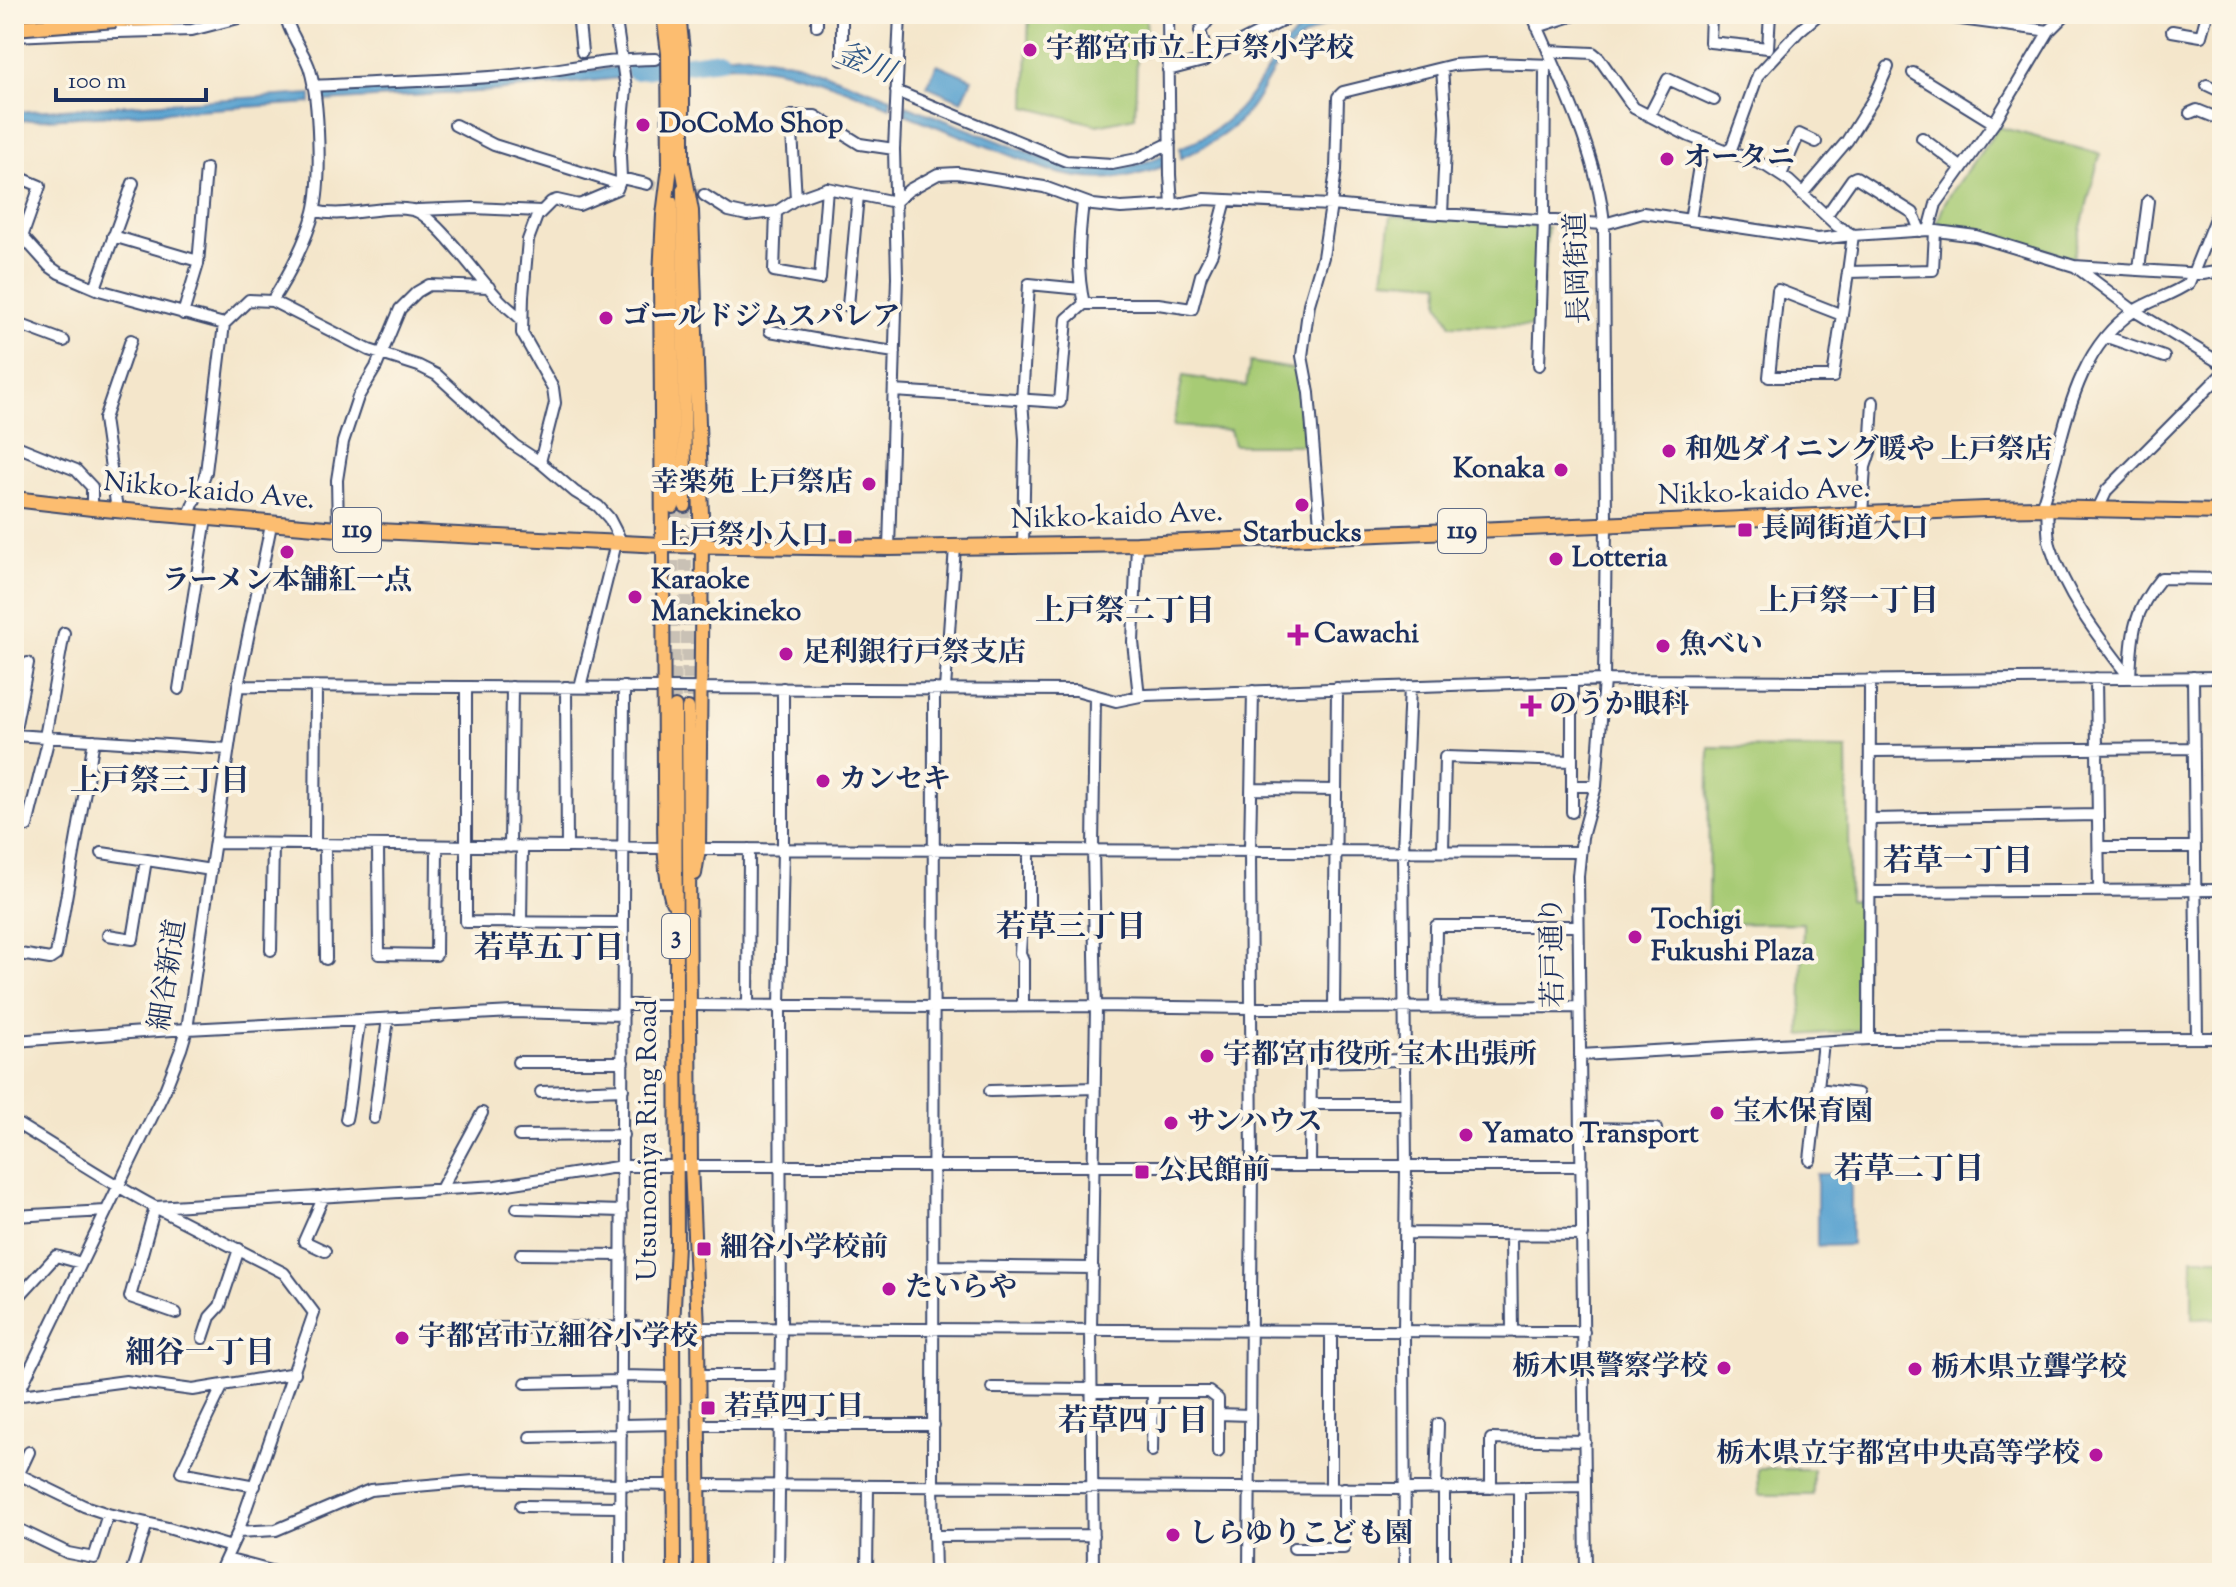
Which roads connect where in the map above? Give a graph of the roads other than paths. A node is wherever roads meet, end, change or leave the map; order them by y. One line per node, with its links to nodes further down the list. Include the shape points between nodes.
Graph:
1 (77, 14): 29 (street)
2 (154, 14): 24 (highway)
3 (195, 14): 24 (highway)
4 (254, 14): 29 (street, via 192,30)
5 (285, 14): 43 (street)
6 (578, 14): 32 (street)
7 (615, 14): 35 (street)
8 (658, 14): 33 (highway)
9 (664, 14): 33 (highway)
10 (678, 14): 33 (highway)
11 (842, 14): 36 (street)
12 (900, 14): 44 (street)
13 (1168, 14): 40 (street)
14 (1213, 14): 34 (street, via 1200,31)
15 (1296, 14): 34 (street)
16 (1578, 14): 25 (street)
17 (1711, 14): 18 (street, via 1710,42 1768,48)
18 (1770, 14)
19 (1819, 14): 57 (street, via 1758,75)
20 (1946, 14): 23 (street)
21 (2066, 14): 27 (street)
22 (2207, 14): 28 (street, via 2201,36)
23 (2005, 19): 27 (street)
24 (116, 20): 26 (highway, bridge)
25 (1535, 21): 31 (street, 長岡街道)
26 (14, 28)
27 (2049, 31): 50 (street)
28 (2172, 31)
29 (80, 33): 30 (street)
30 (14, 36)
31 (1548, 51): 37 (street, 長岡街道); 48 (street, via 1593,53 1634,108)
32 (582, 52)
33 (669, 54): 35 (street); 58 (highway)
34 (1208, 58): 40 (street)
35 (620, 59): 43 (street, via 503,76); 63 (street, via 626,88)
36 (842, 60)
37 (1549, 65): 39 (street); 84 (street); 86 (street, 長岡街道, via 1593,165)
38 (1888, 67): 67 (street, via 1847,141)
39 (1442, 68): 76 (street, via 1338,97); 82 (street)
40 (1168, 70): 55 (street)
41 (1913, 73): 50 (street)
42 (2207, 85): 45 (street)
43 (314, 87): 79 (street)
44 (896, 91): 55 (street, via 1066,161 1112,164); 56 (street)
45 (2222, 92)
46 (1714, 100): 48 (street, via 1668,79)
47 (2190, 113): 49 (street, via 2197,110)
48 (1649, 116): 53 (street)
49 (2222, 120)
50 (1994, 123): 59 (street)
51 (455, 125): 63 (street, via 494,145)
52 (1922, 138): 59 (street)
53 (1703, 142): 57 (street); 85 (street)
54 (1816, 142): 61 (street, via 1799,134)
55 (1170, 143): 75 (street)
56 (894, 149): 70 (street, via 860,144 815,116 791,116); 73 (street)
57 (1730, 152): 61 (street)
58 (676, 165): 128 (main road); 143 (highway, via 664,215 661,276); 144 (highway, via 691,211)
59 (1962, 168): 88 (street, via 1936,204)
60 (206, 169): 93 (street)
61 (1781, 175): 67 (street)
62 (21, 178): 90 (street, via 40,186)
63 (620, 181): 65 (street); 80 (street, via 617,189 579,205 557,200)
64 (133, 183): 91 (street)
65 (647, 184)
66 (827, 188): 69 (street); 70 (street); 81 (street, via 820,279 774,271)
67 (1802, 194): 83 (street)
68 (704, 195): 81 (street, via 729,211)
69 (858, 195): 73 (street); 104 (street)
70 (796, 199): 81 (street)
71 (1226, 200): 75 (street); 76 (street); 103 (street, via 1192,309)
72 (2148, 201): 95 (street)
73 (895, 202): 74 (street, via 938,174 957,173 1044,187); 116 (street)
74 (1083, 202): 75 (street, via 1121,208); 101 (street, via 1078,245)
75 (1172, 205)
76 (1331, 205): 82 (street); 140 (street, via 1302,356)
77 (2221, 206): 98 (street)
78 (417, 210): 79 (street, via 331,215); 80 (street); 99 (street)
79 (315, 211): 102 (street)
80 (541, 211): 108 (street, via 528,240)
81 (776, 212)
82 (1442, 214): 84 (street)
83 (1826, 216): 88 (street, via 1856,177 1913,213); 89 (street)
84 (1544, 220): 86 (street); 120 (street)
85 (1690, 220): 86 (street, via 1643,213); 89 (street, via 1818,239)
86 (1604, 224): 138 (street, 長岡街道)
87 (14, 227): 90 (street)
88 (1928, 230): 89 (street); 94 (street, via 1976,236); 97 (street, via 1933,270)
89 (1853, 235): 97 (street)
90 (23, 236): 92 (street); 100 (street, via 49,266)
91 (113, 236): 93 (street); 100 (street)
92 (14, 260)
93 (198, 261): 106 (street)
94 (2074, 266): 95 (street); 105 (street)
95 (2139, 269): 98 (street)
96 (2222, 271): 98 (street)
97 (1848, 272): 107 (street)
98 (2195, 272): 105 (street, via 2182,288)
99 (489, 287): 108 (street); 117 (street, via 429,285 417,292 400,309)
100 (95, 288): 106 (street)
101 (1081, 289): 103 (street); 123 (street, via 1029,284)
102 (272, 301): 110 (street, via 249,300); 117 (street)
103 (1084, 304): 123 (street, via 1067,319 1060,402)
104 (848, 306)
105 (2134, 311): 112 (street); 119 (street)
106 (183, 314): 110 (street)
107 (1842, 315): 107 (street, via 1833,377 1769,377 1778,290)
108 (521, 319): 126 (street, via 522,333 553,388 555,403)
109 (18, 324): 114 (street); 115 (street)
110 (224, 324): 135 (street, via 206,472)
111 (770, 331): 116 (street)
112 (2107, 337): 118 (street); 130 (street, via 2078,385)
113 (131, 340): 132 (street, via 104,419)
114 (14, 341)
115 (64, 341)
116 (895, 352): 122 (street)
117 (381, 353): 126 (street, via 437,375); 139 (street, via 343,442)
118 (2164, 357)
119 (2222, 364)
120 (1539, 365)
121 (2222, 374): 131 (street, via 2107,490)
122 (894, 391): 123 (street); 147 (street)
123 (1022, 401): 145 (street)
124 (1873, 402): 134 (street)
125 (14, 445): 129 (street, via 76,470 92,487)
126 (540, 462): 141 (street, via 598,506)
127 (14, 499): 129 (highway, Nikko-kaido Ave. / 119)
128 (679, 506)
129 (92, 508): 132 (highway, Nikko-kaido Ave. / 119)
130 (2044, 508): 131 (highway, Nikko-kaido Ave. / 119); 134 (highway, Nikko-kaido Ave. / 119); 154 (street, via 2060,571 2088,622)
131 (2098, 509): 133 (highway, Nikko-kaido Ave. / 119)
132 (117, 510): 135 (highway, Nikko-kaido Ave. / 119)
133 (2222, 512)
134 (1862, 515): 138 (highway, Nikko-kaido Ave. / 119)
135 (188, 517): 136 (highway, Nikko-kaido Ave. / 119)
136 (206, 518): 137 (highway, Nikko-kaido Ave. / 119); 170 (street)
137 (271, 525): 139 (highway, Nikko-kaido Ave. / 119); 158 (street, 細谷新道)
138 (1606, 525): 140 (highway, Nikko-kaido Ave. / 119); 155 (street, 若戸通り)
139 (338, 529): 141 (highway, Nikko-kaido Ave. / 119)
140 (1321, 536): 142 (highway, Nikko-kaido Ave. / 119)
141 (619, 543): 143 (highway, Nikko-kaido Ave. / 119); 164 (street)
142 (1137, 544): 145 (highway, Nikko-kaido Ave. / 119); 174 (street, via 1133,642)
143 (663, 545): 144 (highway, Nikko-kaido Ave. / 119); 166 (main road, 3)
144 (702, 545): 147 (highway, Nikko-kaido Ave. / 119); 167 (main road, 3)
145 (1023, 546): 146 (highway, Nikko-kaido Ave. / 119)
146 (955, 547): 147 (highway, Nikko-kaido Ave. / 119); 171 (street)
147 (889, 548)
148 (2222, 579): 154 (street, via 2161,578 2139,608)
149 (64, 633): 176 (street)
150 (28, 663): 175 (street)
151 (2193, 677): 152 (street); 154 (street); 179 (street)
152 (2222, 677)
153 (2096, 678): 154 (street); 156 (street); 178 (street)
154 (2130, 678)
155 (1604, 680): 156 (street); 157 (street); 184 (street, 若戸通り)
156 (1870, 680): 181 (street)
157 (1572, 681): 159 (street); 182 (street)
158 (238, 686): 160 (street); 180 (street, 細谷新道)
159 (1410, 686): 169 (street); 211 (street)
160 (316, 687): 161 (street); 193 (street)
161 (466, 687): 162 (street); 196 (street)
162 (512, 687): 163 (street); 197 (street)
163 (566, 687): 164 (street); 198 (street)
164 (580, 687): 165 (street)
165 (624, 687): 166 (street); 199 (street)
166 (663, 687): 167 (street); 202 (main road, 3)
167 (701, 687): 168 (street); 203 (main road, 3)
168 (783, 688): 171 (street); 205 (street)
169 (1337, 688): 172 (street); 186 (street)
170 (179, 689)
171 (940, 689): 173 (street, via 1076,690); 207 (street)
172 (1253, 691): 174 (street); 185 (street)
173 (1095, 695): 174 (street, via 1116,701); 206 (street)
174 (1139, 696)
175 (14, 734): 176 (street)
176 (47, 737): 177 (street); 190 (street)
177 (94, 740): 180 (street); 228 (street, via 56,955 50,959)
178 (2097, 748): 179 (street); 181 (street); 188 (street)
179 (2194, 748): 201 (street)
180 (228, 749): 191 (street, 細谷新道)
181 (1871, 751): 189 (street)
182 (1572, 761): 183 (street); 212 (street, via 1445,757)
183 (1573, 786): 184 (street); 187 (street)
184 (1596, 786): 213 (street, 若戸通り)
185 (1252, 789): 186 (street); 209 (street)
186 (1336, 790): 210 (street)
187 (1572, 812)
188 (2098, 815): 189 (street); 200 (street)
189 (1871, 819): 220 (street)
190 (27, 826)
191 (215, 843): 192 (street); 216 (street, 細谷新道)
192 (273, 845): 193 (street); 227 (street)
193 (320, 845): 194 (street); 229 (street)
194 (378, 846): 195 (street); 195 (street, via 379,954 393,955 436,955)
195 (437, 846): 196 (street)
196 (464, 847): 197 (street); 223 (street, via 466,922)
197 (516, 847): 198 (street); 223 (street)
198 (567, 847): 199 (street)
199 (624, 847): 202 (street); 224 (street)
200 (2099, 847): 201 (street); 219 (street)
201 (2195, 847): 217 (street)
202 (665, 848): 222 (main road, 3, via 667,886)
203 (699, 849): 204 (street); 221 (main road, 3)
204 (749, 849): 205 (street); 232 (street)
205 (783, 849): 207 (street); 233 (street)
206 (1093, 849): 208 (street); 209 (street); 235 (street)
207 (935, 850): 208 (street); 236 (street)
208 (1029, 850): 234 (street, via 1029,915 1020,953)
209 (1250, 850): 210 (street); 240 (street)
210 (1335, 850): 211 (street); 241 (street)
211 (1403, 851): 212 (street); 237 (street)
212 (1443, 851): 213 (street)
213 (1580, 852): 225 (street, 若戸通り)
214 (102, 853): 215 (street)
215 (146, 860): 216 (street); 226 (street, via 133,939)
216 (211, 870): 245 (street, 細谷新道)
217 (2196, 890): 218 (street); 219 (street); 246 (street)
218 (2222, 890)
219 (2099, 891): 220 (street)
220 (1871, 892): 248 (street)
221 (689, 895): 222 (main road, Utsunomiya Ring Road / 3, via 681,708); 231 (main road, Utsunomiya Ring Road / 3)
222 (676, 917): 230 (main road, Utsunomiya Ring Road / 3)
223 (521, 922): 224 (street)
224 (623, 923): 242 (street)
225 (1578, 926): 238 (street, via 1436,926); 239 (street, 若戸通り)
226 (108, 935)
227 (271, 950)
228 (14, 953)
229 (326, 959)
230 (676, 1005): 242 (street); 272 (main road, Utsunomiya Ring Road / 3)
231 (690, 1005): 232 (street); 273 (main road, Utsunomiya Ring Road / 3)
232 (748, 1006): 233 (street)
233 (780, 1006): 236 (street); 274 (street)
234 (1023, 1006): 235 (street); 236 (street)
235 (1096, 1006): 240 (street); 255 (street)
236 (935, 1007): 275 (street)
237 (1404, 1007): 238 (street); 241 (street); 252 (street)
238 (1435, 1007): 239 (street)
239 (1579, 1007): 251 (street, 若戸通り)
240 (1251, 1008): 241 (street); 281 (street)
241 (1334, 1008)
242 (623, 1010): 243 (street); 254 (street)
243 (388, 1019): 244 (street); 264 (street)
244 (360, 1020): 245 (street); 265 (street)
245 (187, 1029): 249 (street); 282 (street, 細谷新道, via 174,1070)
246 (2197, 1038): 247 (street); 248 (street)
247 (2222, 1038)
248 (1869, 1039): 250 (street)
249 (14, 1041)
250 (1823, 1042): 251 (street); 257 (street)
251 (1580, 1055): 267 (street, 若戸通り)
252 (1405, 1060): 261 (street, via 1311,1062); 262 (street)
253 (518, 1062): 254 (street)
254 (623, 1062): 256 (street)
255 (1095, 1088): 258 (street); 277 (street)
256 (623, 1089): 259 (street); 269 (street)
257 (1818, 1089): 260 (street); 271 (street)
258 (990, 1091)
259 (541, 1092)
260 (1858, 1094)
261 (1311, 1104): 262 (street); 278 (street)
262 (1405, 1104): 279 (street)
263 (482, 1113): 283 (street)
264 (374, 1118)
265 (346, 1119)
266 (14, 1122): 282 (street)
267 (1581, 1128): 268 (street); 280 (street, 若戸通り)
268 (1656, 1129)
269 (623, 1135): 270 (street); 276 (street)
270 (519, 1136)
271 (1810, 1160)
272 (676, 1165): 273 (street); 276 (street); 303 (main road, Utsunomiya Ring Road / 3)
273 (691, 1165): 274 (street); 305 (main road, Utsunomiya Ring Road / 3)
274 (780, 1165): 275 (street); 306 (street)
275 (935, 1165): 277 (street); 298 (street)
276 (623, 1166): 283 (street); 288 (street)
277 (1095, 1166): 281 (street); 299 (street)
278 (1310, 1166): 279 (street); 281 (street)
279 (1406, 1166): 280 (street); 290 (street)
280 (1582, 1166): 292 (street, 若戸通り)
281 (1252, 1167): 309 (street)
282 (118, 1187): 285 (street); 287 (street, 細谷新道)
283 (441, 1189): 284 (street)
284 (324, 1196): 285 (street); 294 (street, via 304,1241)
285 (155, 1207): 293 (street); 301 (street, via 130,1297)
286 (517, 1208): 288 (street)
287 (106, 1211): 289 (street); 297 (street, 細谷新道)
288 (622, 1211): 296 (street)
289 (14, 1216)
290 (1405, 1233): 291 (street); 311 (street)
291 (1511, 1235): 292 (street); 312 (street)
292 (1583, 1235): 313 (street, 若戸通り)
293 (239, 1249): 314 (street); 315 (street, via 284,1273 314,1313)
294 (325, 1251)
295 (521, 1254): 296 (street)
296 (622, 1255): 302 (street)
297 (81, 1263): 300 (street, via 56,1256); 325 (street, 細谷新道)
298 (934, 1266): 299 (street); 307 (street)
299 (1093, 1268): 308 (street)
300 (14, 1302)
301 (176, 1313)
302 (621, 1327): 303 (street); 304 (street); 319 (street)
303 (673, 1327): 318 (main road, Utsunomiya Ring Road / 3)
304 (494, 1328)
305 (698, 1328): 306 (street); 316 (main road, Utsunomiya Ring Road / 3)
306 (781, 1329): 307 (street); 317 (street)
307 (934, 1329): 308 (street); 332 (street)
308 (1091, 1330): 309 (street); 323 (street)
309 (1250, 1331): 310 (street); 327 (street)
310 (1331, 1331): 311 (street); 350 (street)
311 (1404, 1331): 312 (street); 355 (street)
312 (1512, 1331): 313 (street)
313 (1584, 1332): 335 (street, 若戸通り)
314 (203, 1338)
315 (295, 1373): 321 (street); 344 (street)
316 (699, 1375): 317 (street); 330 (main road, Utsunomiya Ring Road / 3)
317 (780, 1375): 331 (street)
318 (673, 1377): 319 (street); 328 (main road, Utsunomiya Ring Road / 3)
319 (621, 1378): 320 (street); 333 (street)
320 (526, 1383)
321 (223, 1385): 325 (street, via 193,1390 126,1381); 344 (street, via 181,1472)
322 (992, 1388): 323 (street)
323 (1092, 1391): 324 (street); 347 (street)
324 (1153, 1392): 326 (street, via 1209,1392 1218,1399); 336 (street)
325 (15, 1398)
326 (1218, 1414): 327 (street); 338 (street)
327 (1250, 1415): 349 (street)
328 (673, 1424): 333 (street); 341 (main road, Utsunomiya Ring Road / 3)
329 (1438, 1424): 352 (street)
330 (699, 1425): 331 (street); 342 (main road, Utsunomiya Ring Road / 3)
331 (780, 1425): 332 (street); 343 (street)
332 (934, 1425): 346 (street)
333 (621, 1430): 334 (street); 340 (street)
334 (530, 1437)
335 (1585, 1441): 348 (street, 若戸通り); 353 (street, via 1491,1439)
336 (1152, 1451)
337 (29, 1452): 339 (street)
338 (1218, 1452)
339 (16, 1479): 358 (street)
340 (621, 1484): 341 (street); 357 (street); 361 (street, via 474,1481 370,1490 276,1530)
341 (673, 1485): 371 (main road, Utsunomiya Ring Road / 3)
342 (700, 1485): 343 (street); 372 (main road, Utsunomiya Ring Road / 3)
343 (780, 1485): 345 (street); 373 (street)
344 (255, 1486): 361 (street)
345 (868, 1486): 346 (street); 374 (street)
346 (933, 1486): 347 (street); 363 (street)
347 (1093, 1486): 349 (street); 362 (street)
348 (1585, 1486): 354 (street); 381 (street, 若戸通り)
349 (1249, 1487): 350 (street); 377 (street)
350 (1331, 1488): 351 (street)
351 (1344, 1488): 355 (street); 365 (street, via 1344,1548)
352 (1440, 1488): 353 (street); 355 (street); 379 (street)
353 (1491, 1488): 354 (street)
354 (1519, 1488): 380 (street)
355 (1404, 1489): 378 (street)
356 (521, 1506): 357 (street)
357 (621, 1507): 370 (street)
358 (108, 1514): 359 (street); 360 (street, via 94,1558 68,1553)
359 (147, 1523): 364 (street); 367 (street)
360 (14, 1527)
361 (238, 1532): 364 (street)
362 (1093, 1535): 363 (street); 376 (street)
363 (934, 1536): 375 (street)
364 (231, 1547): 366 (street)
365 (1294, 1548)
366 (226, 1559): 368 (street); 369 (street)
367 (131, 1573)
368 (219, 1573)
369 (279, 1573)
370 (620, 1573)
371 (674, 1573)
372 (700, 1573)
373 (778, 1573)
374 (867, 1573)
375 (935, 1573)
376 (1093, 1573)
377 (1249, 1573)
378 (1405, 1573)
379 (1444, 1573)
380 (1519, 1573)
381 (1586, 1573)

